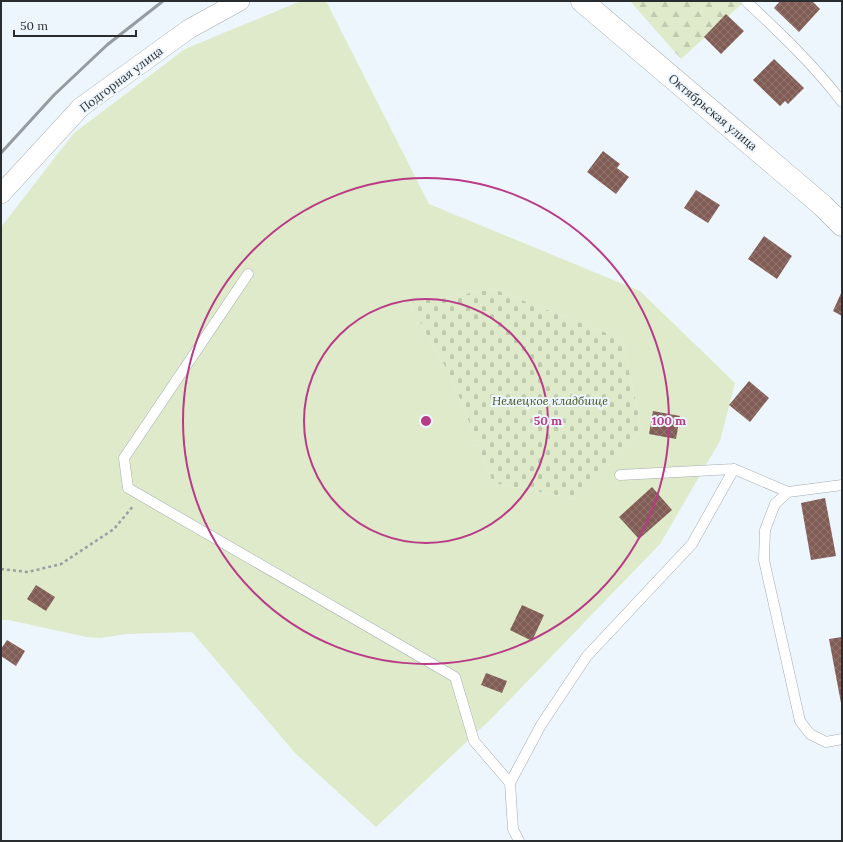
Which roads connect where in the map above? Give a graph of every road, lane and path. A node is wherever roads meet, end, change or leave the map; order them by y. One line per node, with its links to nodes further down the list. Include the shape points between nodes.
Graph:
1 (240, 1): 5 (street, Подгорная улица, via 189,29 81,106)
2 (582, 1): 6 (main road, Октябрьская улица, via 822,205)
3 (746, 1): 4 (lane, via 779,32)
4 (842, 102)
5 (1, 194)
6 (842, 225)
7 (248, 274): 12 (lane, via 124,458 128,488)
8 (734, 469): 9 (lane); 11 (lane); 15 (lane, via 692,544 587,656 541,725)
9 (620, 475)
10 (842, 485): 11 (lane)
11 (788, 492): 14 (lane, via 775,504 765,530 764,560 800,721 810,734 826,742)
12 (141, 496): 13 (path, via 114,529 61,564 28,572); 15 (lane, via 455,678 474,741)
13 (1, 569)
14 (842, 739)
15 (510, 783): 16 (lane, via 513,829)
16 (519, 841)

